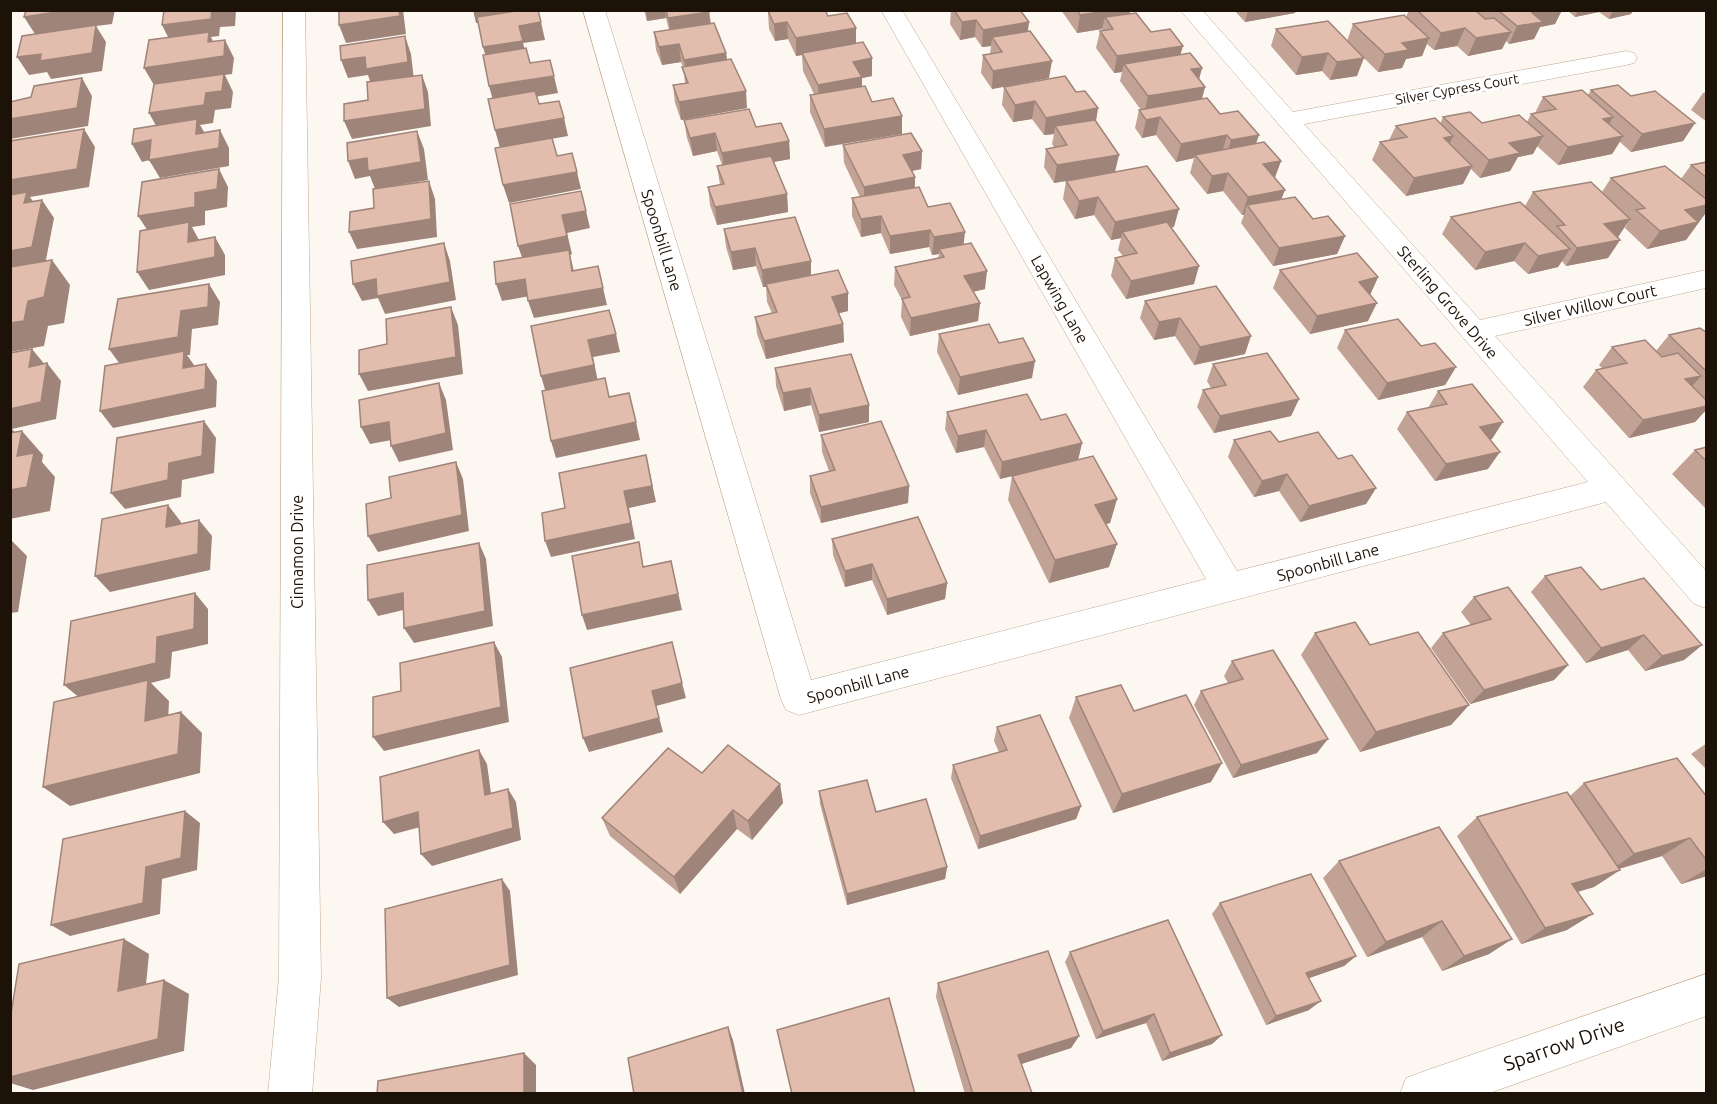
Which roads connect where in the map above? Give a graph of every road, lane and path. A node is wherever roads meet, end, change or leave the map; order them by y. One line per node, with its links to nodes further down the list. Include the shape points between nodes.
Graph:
1 (294, 10): 13 (street, Cinnamon Drive, via 300,977)
2 (594, 10): 10 (street, Spoonbill Lane, via 799,699)
3 (891, 10): 10 (street, Lapwing Lane)
4 (1190, 10): 6 (street, Sterling Grove Drive)
5 (1626, 58): 6 (street, Silver Cypress Court)
6 (1287, 120): 8 (street, Sterling Grove Drive)
7 (1707, 279): 8 (street, Silver Willow Court)
8 (1474, 331): 9 (street, Sterling Grove Drive)
9 (1612, 488): 10 (street, Spoonbill Lane); 11 (street, Sterling Grove Drive)
10 (1229, 588)
11 (1707, 594)
12 (1702, 1005): 14 (street, Sparrow Drive)
13 (290, 1094)
14 (1422, 1094)

